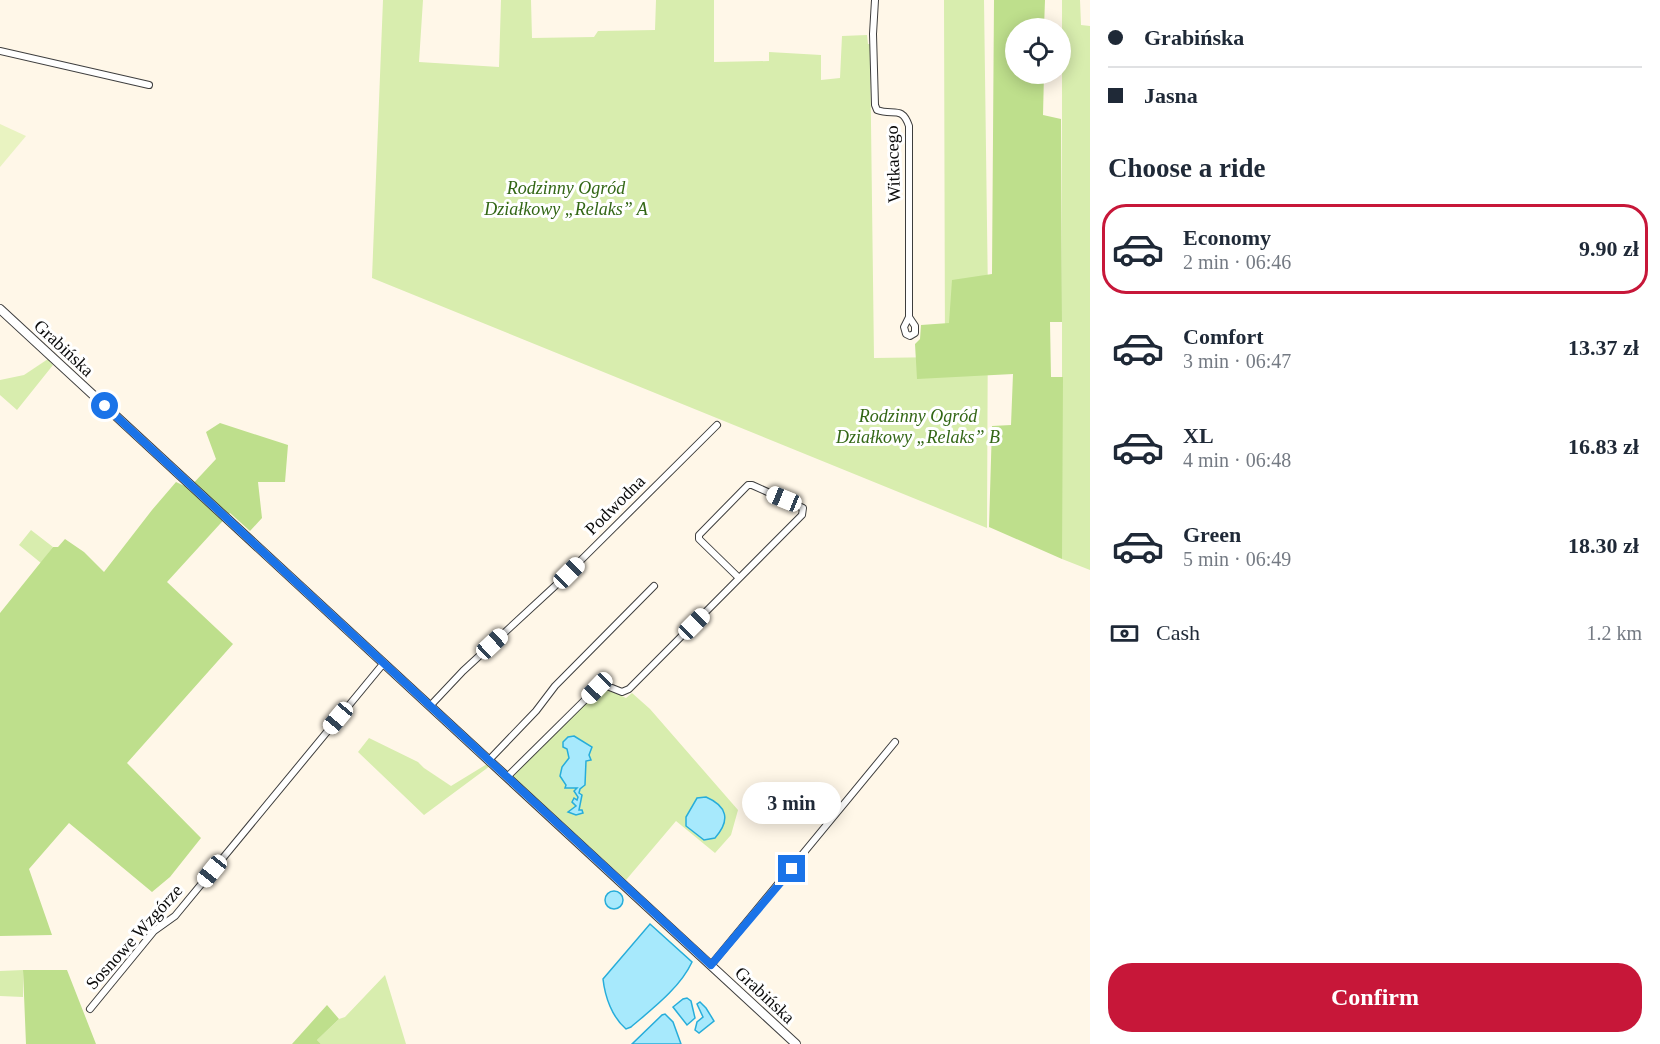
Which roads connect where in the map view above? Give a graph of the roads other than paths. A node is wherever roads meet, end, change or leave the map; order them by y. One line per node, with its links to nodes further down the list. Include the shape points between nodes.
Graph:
1 (875, 0): 5 (street, Witkacego, via 875,105 880,112 902,113 909,126)
2 (0, 51): 3 (street)
3 (149, 85)
4 (0, 309): 9 (street, Grabińska)
5 (909, 317)
6 (717, 425): 10 (street, Podwodna)
7 (739, 578): 7 (street, via 802,515 801,505 748,485 699,535); 13 (street, via 629,689 622,692 607,686 597,688)
8 (654, 586): 12 (street, via 555,686)
9 (383, 664): 10 (street, Grabińska); 15 (street, Sosnowe Wzgórze, via 176,916 154,932)
10 (430, 706): 12 (street, Grabińska)
11 (895, 742): 14 (street)
12 (489, 760): 13 (street, Grabińska)
13 (507, 777): 14 (street, Grabińska)
14 (711, 965): 16 (street, Grabińska)
15 (90, 1009)
16 (796, 1044)

